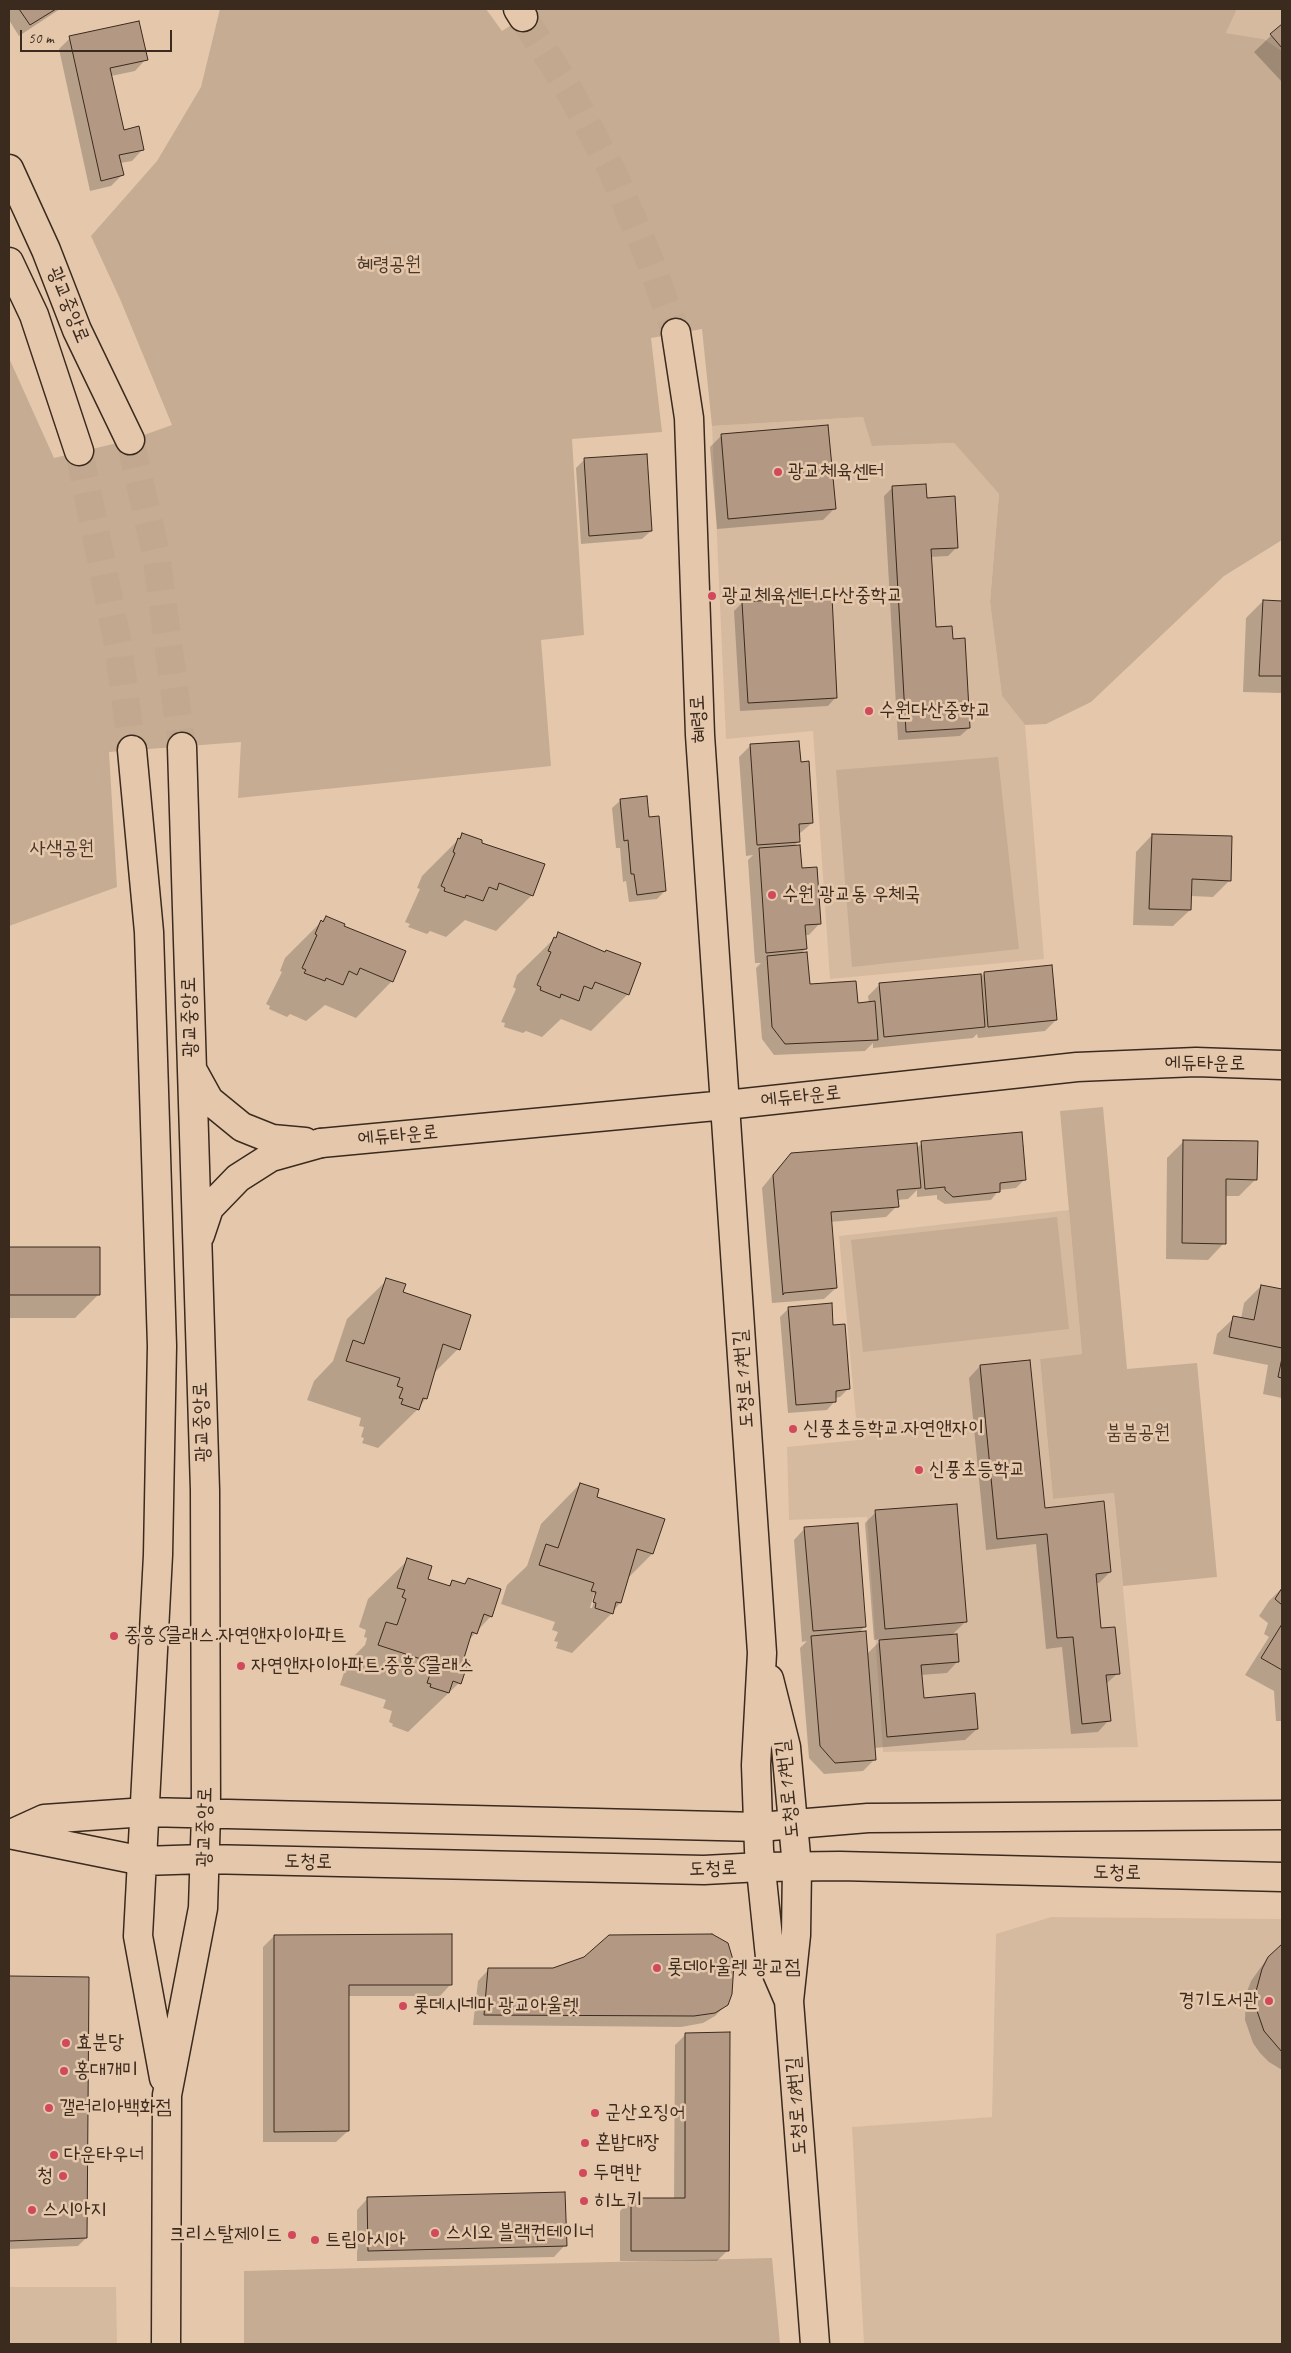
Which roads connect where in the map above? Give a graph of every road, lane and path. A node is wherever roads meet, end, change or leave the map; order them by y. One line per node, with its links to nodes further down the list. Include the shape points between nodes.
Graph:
1 (9, 169): 4 (main road, 광교중앙로, via 46,250 77,330)
2 (9, 262): 5 (main road, 광교중앙로, via 34,315)
3 (676, 333): 10 (main road, 혜령로, via 689,418 700,735)
4 (130, 440)
5 (79, 451)
6 (182, 747): 9 (main road, 광교중앙로)
7 (132, 750): 14 (main road, 광교중앙로, via 149,932 162,1346 158,1555)
8 (1282, 1065): 10 (main road, 에듀타운로, via 1196,1062 1077,1067)
9 (191, 1067): 11 (main road, via 209,1100 242,1127 272,1139); 12 (main road, 광교중앙로)
10 (726, 1104): 11 (main road, 에듀타운로); 13 (main road, 도청로17번길)
11 (321, 1143): 12 (main road, via 271,1157 238,1178 209,1208)
12 (197, 1244): 15 (main road, 광교중앙로, via 204,1490)
13 (762, 1653): 17 (main road, 도청로17번길, via 786,1747); 18 (main road, 도청로17번길, via 756,1765)
14 (146, 1812): 15 (main road); 19 (main road, via 44,1819); 21 (main road, 광교중앙로)
15 (206, 1814): 18 (main road); 20 (main road, 광교중앙로)
16 (1282, 1814): 17 (main road, via 868,1818)
17 (793, 1825): 18 (main road); 23 (main road, 도청로17번길)
18 (759, 1826): 22 (main road, 도청로17번길)
19 (10, 1834): 21 (main road, 도청로)
20 (204, 1860): 21 (main road, 도청로); 22 (main road, 도청로, via 704,1870); 26 (main road, 광교중앙로, via 203,1908)
21 (143, 1862): 26 (main road, 광교중앙로, via 138,1936)
22 (761, 1867): 23 (main road, 도청로); 25 (main road, 도청로17번길, via 770,1956)
23 (797, 1867): 24 (main road, 도청로); 25 (main road, 도청로18번길, via 796,1935)
24 (1282, 1877)
25 (789, 2001): 28 (main road, 도청로18번길)
26 (167, 2094): 27 (main road, 광교중앙로)
27 (166, 2344)
28 (815, 2344)

